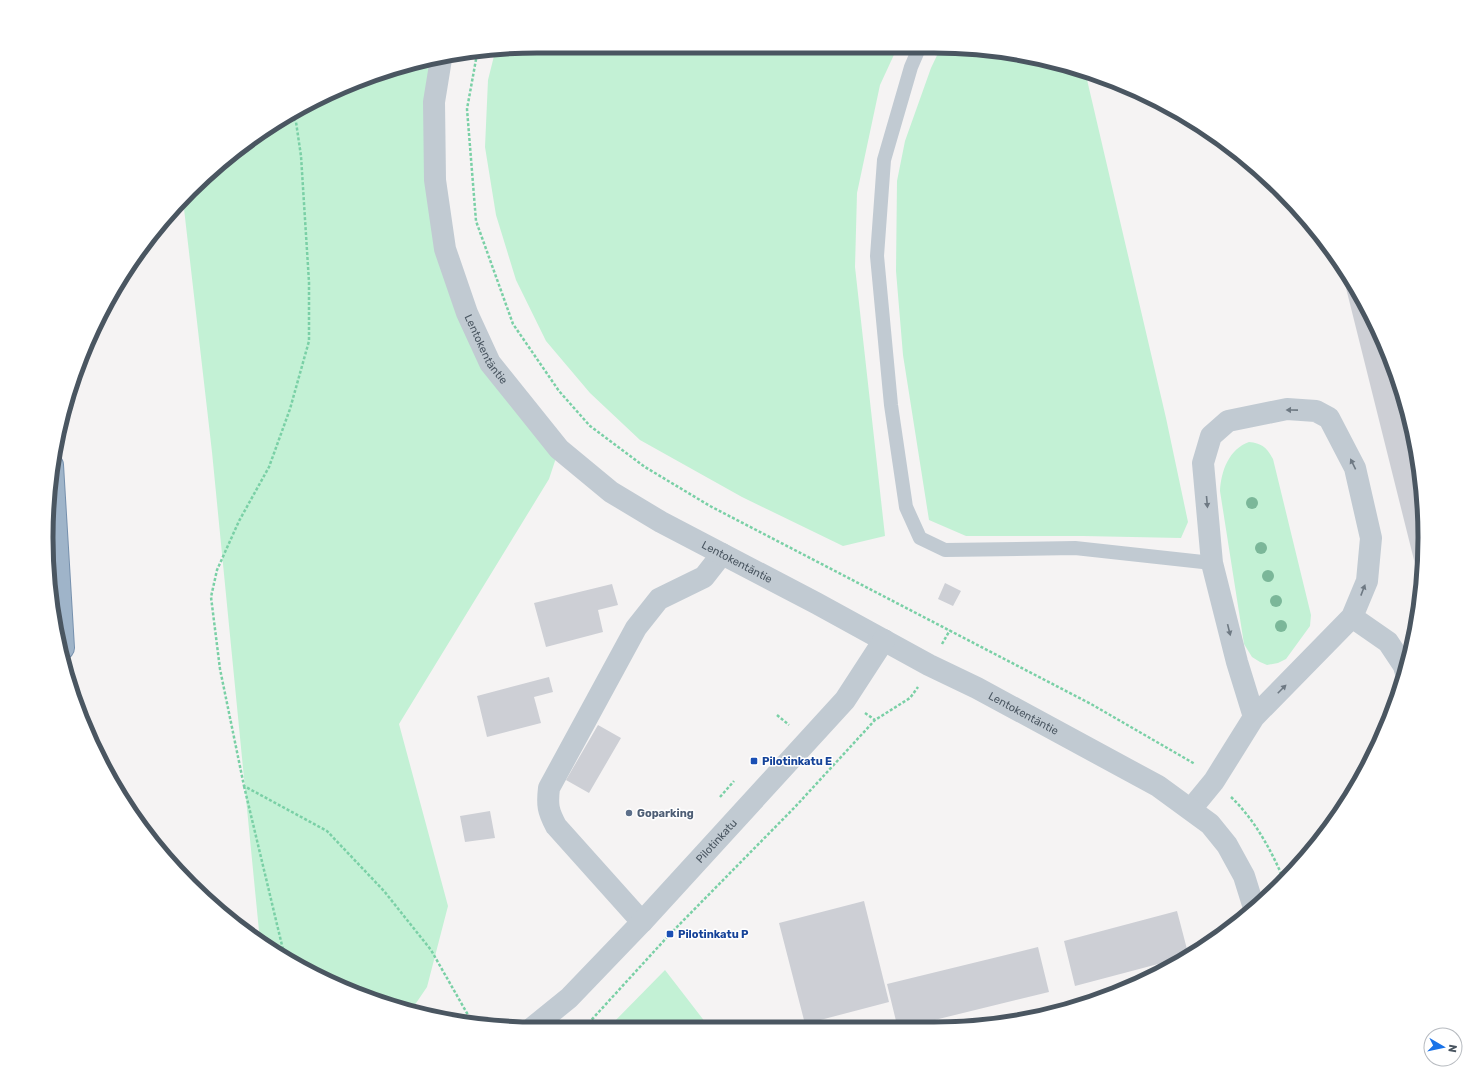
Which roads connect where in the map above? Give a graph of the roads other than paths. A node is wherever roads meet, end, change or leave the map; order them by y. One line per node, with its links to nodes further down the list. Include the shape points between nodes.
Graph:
1 (917, 53): 5 (lane, via 884,160 877,256 891,404 906,507 920,538 945,550 1075,548)
2 (440, 63): 4 (street, Lentokentäntie, via 434,102 435,180 445,249 467,314 490,363 559,449 611,492)
3 (54, 503): 7 (highway)
4 (722, 554): 8 (street, Lentokentäntie); 13 (street, via 704,577 659,599 636,628 549,788 549,814 556,826)
5 (1212, 563): 6 (street, one-way to 5, via 1367,581 1371,538 1355,468 1329,418 1316,411 1287,409 1228,421 1211,436 1204,463); 10 (street, one-way to 10)
6 (1352, 617): 9 (street, via 1388,642); 10 (street, one-way to 6)
7 (62, 632)
8 (884, 640): 11 (street, Lentokentäntie, via 1158,786); 13 (street, Pilotinkatu, via 845,700)
9 (1401, 662)
10 (1254, 717): 11 (street, via 1214,781)
11 (1191, 809): 12 (street, Lentokentäntie, via 1210,824 1227,845 1244,876)
12 (1252, 903)
13 (642, 922): 14 (street, Pilotinkatu, via 568,998)
14 (539, 1022)

